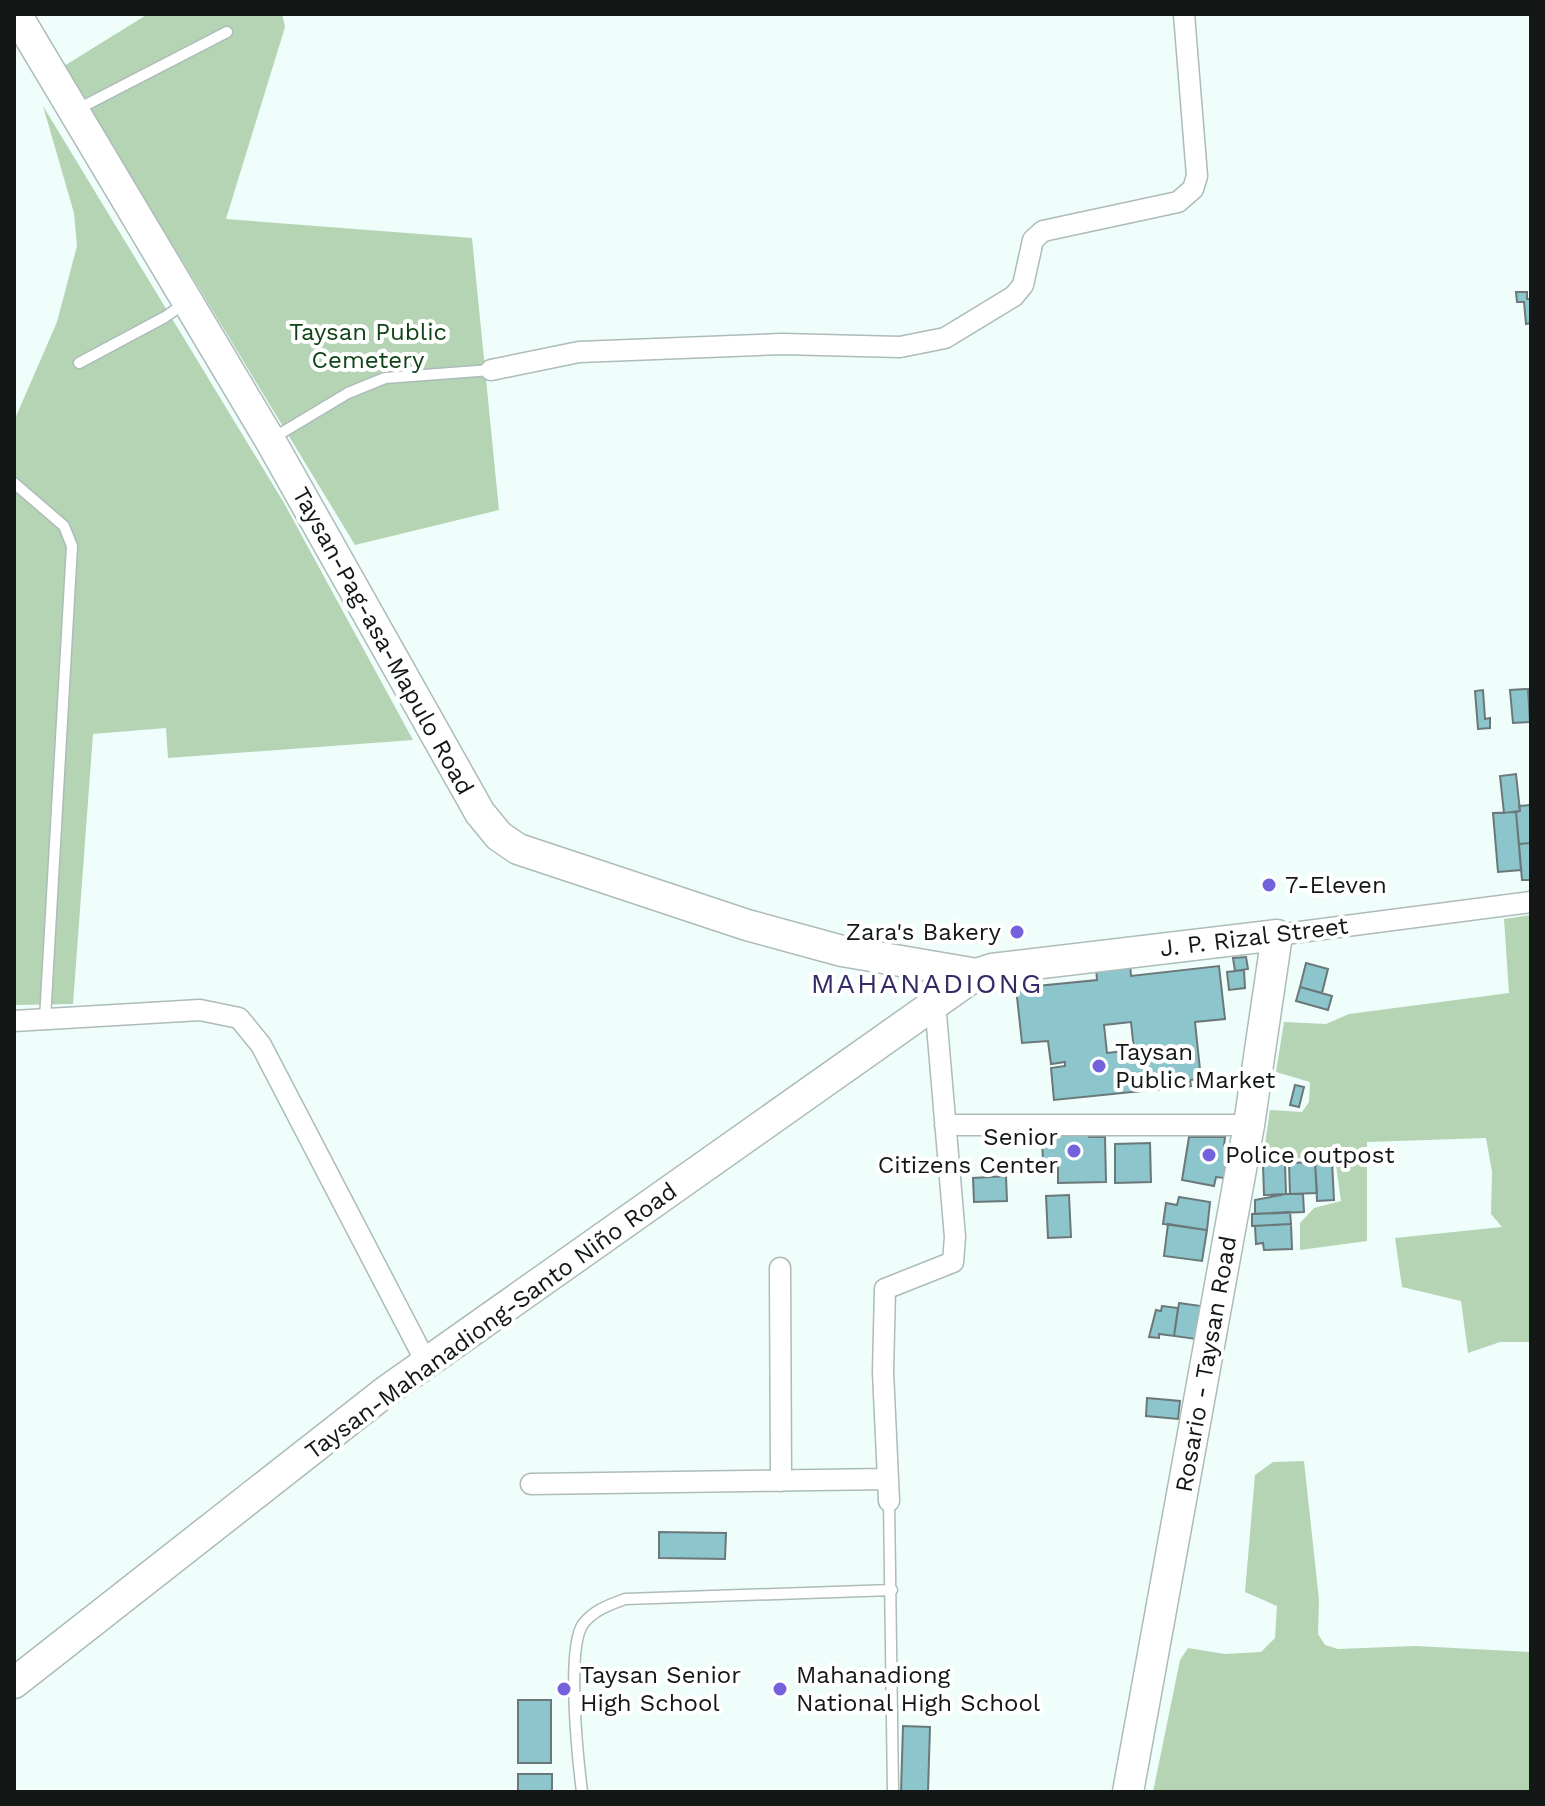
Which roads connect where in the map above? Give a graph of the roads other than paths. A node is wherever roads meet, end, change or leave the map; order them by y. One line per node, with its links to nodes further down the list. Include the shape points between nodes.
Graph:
1 (16, 14): 4 (main road, Taysan-Pag-asa-Mapulo Road)
2 (1184, 14): 7 (street, via 1197,176 1193,189 1178,202 1043,231 1033,240 1023,285 1014,296 945,338 900,347 782,344 579,352)
3 (227, 32): 4 (lane)
4 (75, 111): 5 (main road, Taysan-Pag-asa-Mapulo Road)
5 (186, 301): 6 (lane); 8 (main road, Taysan-Pag-asa-Mapulo Road)
6 (79, 363)
7 (491, 370): 8 (lane, via 385,378 348,393)
8 (270, 440): 12 (main road, Taysan-Pag-asa-Mapulo Road, via 480,813 499,836 518,849 747,925 842,951)
9 (14, 483): 15 (lane, via 64,526 72,546)
10 (1531, 902): 11 (street, J. P. Rizal Street)
11 (1277, 935): 13 (main road, J. P. Rizal Street); 18 (main road, Rosario - Taysan Road)
12 (902, 960): 13 (main road, Taysan-Pag-asa-Mapulo Road); 14 (main road)
13 (977, 974): 14 (main road, Taysan-Mahanadiong-Santo Niño Road)
14 (925, 1011): 17 (street); 20 (main road, Taysan-Mahanadiong-Santo Niño Road)
15 (45, 1019): 16 (street); 20 (street, via 200,1010 239,1018 261,1045)
16 (14, 1021)
17 (945, 1125): 18 (street); 21 (street, via 953,1262 885,1289)
18 (1249, 1125): 29 (main road, Rosario - Taysan Road)
19 (780, 1268): 22 (street)
20 (426, 1362): 26 (main road, Taysan-Mahanadiong-Santo Niño Road)
21 (887, 1479): 22 (street); 24 (street)
22 (781, 1481): 23 (street)
23 (531, 1484)
24 (889, 1501): 25 (lane)
25 (892, 1590): 27 (lane, via 625,1599 595,1611 581,1628 573,1714); 28 (lane)
26 (14, 1683)
27 (582, 1792)
28 (893, 1792)
29 (1128, 1792)

